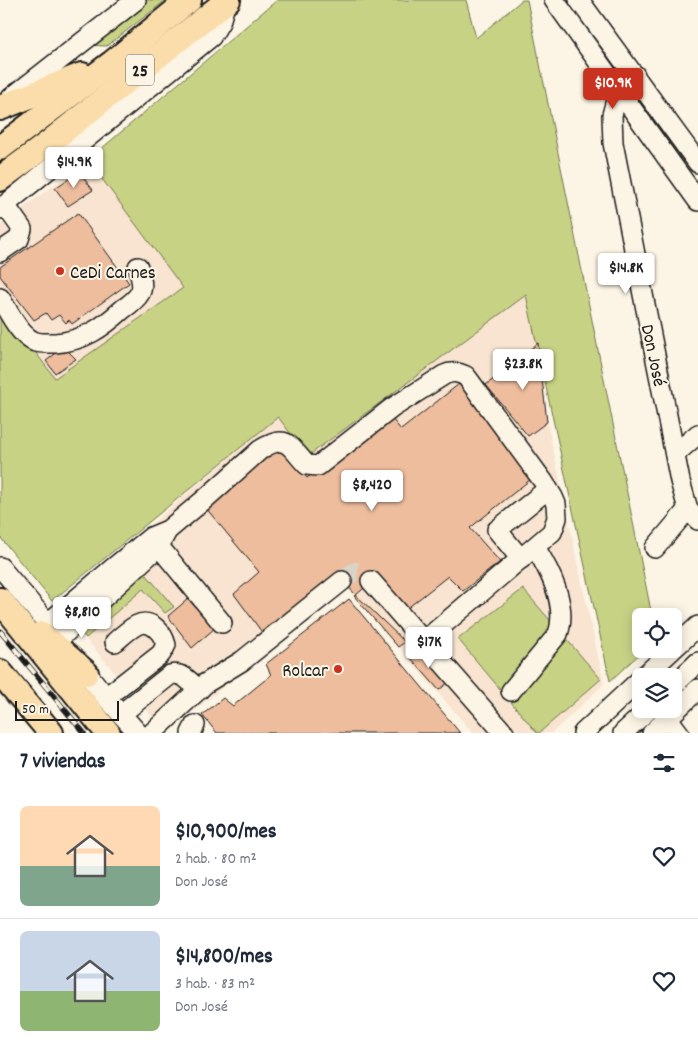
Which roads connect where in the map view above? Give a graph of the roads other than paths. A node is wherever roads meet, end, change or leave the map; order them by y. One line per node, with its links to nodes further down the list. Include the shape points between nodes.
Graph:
1 (136, 0): 9 (street)
2 (189, 0): 6 (main road, 25)
3 (554, 0): 8 (street)
4 (578, 0): 7 (street)
5 (227, 1): 12 (main road, 25); 14 (street, via 211,37)
6 (112, 63): 9 (main road); 10 (main road, 25)
7 (634, 75): 8 (street); 11 (street)
8 (619, 89): 13 (street); 19 (street, Don José, via 612,115 613,143)
9 (0, 108)
10 (0, 148)
11 (698, 163)
12 (0, 178)
13 (698, 201)
14 (2, 207): 15 (street, via 22,230 19,239)
15 (0, 252)
16 (138, 267): 17 (street, via 142,285 135,299 107,323 75,340 50,343 27,338)
17 (0, 298)
18 (698, 434): 19 (street)
19 (675, 454): 21 (street, Don José, via 680,481)
20 (548, 489): 22 (street, via 466,376 449,372 392,408 318,466 307,465 285,441 273,442); 24 (street, via 556,504 556,525); 24 (street, via 497,530)
21 (693, 514): 23 (street)
22 (159, 538): 29 (street); 30 (street, via 112,568); 32 (street)
23 (655, 548)
24 (528, 553): 33 (street); 43 (street, via 545,563 562,615 561,625 558,634)
25 (0, 567): 30 (street)
26 (342, 581): 42 (street, via 242,661)
27 (372, 581): 33 (street)
28 (0, 599): 38 (main road); 49 (main road)
29 (222, 623)
30 (47, 624): 32 (street)
31 (698, 626): 36 (street)
32 (60, 638): 38 (street)
33 (424, 641): 53 (street)
34 (115, 642): 44 (street, via 136,625 144,624 154,626 166,645 162,654)
35 (698, 662): 39 (street)
36 (653, 668)
37 (0, 672): 50 (main road)
38 (86, 673): 44 (street)
39 (682, 677)
40 (632, 688): 54 (street)
41 (698, 689): 45 (street)
42 (199, 690): 49 (street, via 181,674 170,674); 52 (street)
43 (511, 691)
44 (106, 697): 49 (street)
45 (682, 700)
46 (639, 718): 55 (street)
47 (661, 718): 56 (street)
48 (668, 718): 57 (street)
49 (115, 723): 51 (street)
50 (51, 733)
51 (138, 733)
52 (152, 733)
53 (504, 733)
54 (584, 733)
55 (623, 733)
56 (652, 733)
57 (679, 733)

